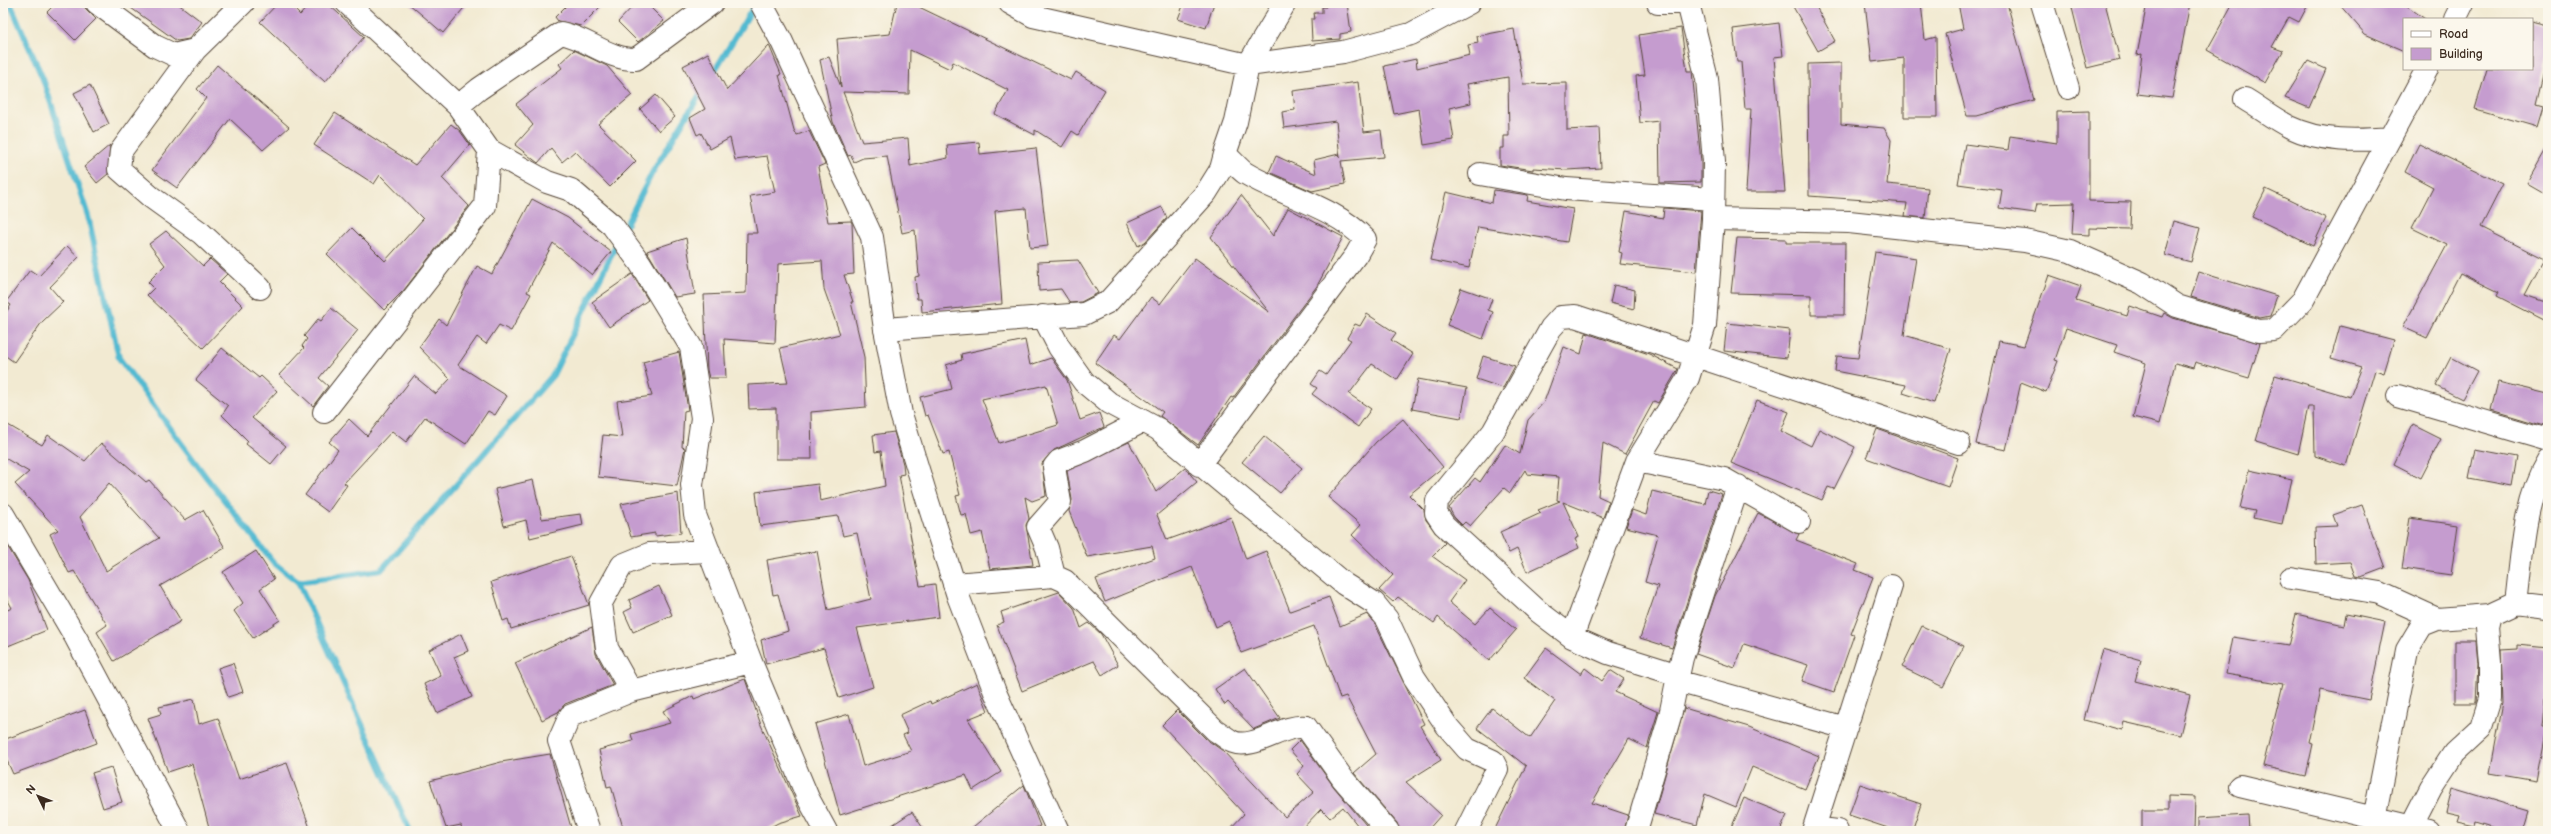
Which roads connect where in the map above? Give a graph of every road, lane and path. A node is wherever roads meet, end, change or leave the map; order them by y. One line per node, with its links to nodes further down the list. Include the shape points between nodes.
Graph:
1 (97, 3): 15 (street, via 155,46 174,55)
2 (243, 3): 15 (street)
3 (347, 3): 20 (street)
4 (712, 3): 20 (street, via 636,59 621,59 576,36 561,33)
5 (761, 3): 28 (street, via 872,237)
6 (1010, 3): 16 (street, via 1033,16)
7 (1285, 3): 16 (street)
8 (1469, 3): 16 (street, via 1411,34 1343,52)
9 (1658, 3): 10 (street)
10 (1680, 3)
11 (1688, 3): 25 (street, via 1708,79 1714,162)
12 (2042, 3): 18 (street)
13 (2463, 3): 14 (street)
14 (2456, 18)
15 (195, 50): 26 (street, via 120,151 118,169 151,197 201,233)
16 (1248, 65): 23 (street, via 1236,122)
17 (2426, 70): 21 (street)
18 (2068, 88)
19 (2245, 99): 21 (street, via 2290,127 2318,136 2354,141)
20 (458, 106): 22 (street)
21 (2390, 138): 25 (street, via 2303,300 2274,330 2259,331 2177,306 2142,283 2070,251 2025,241)
22 (489, 150): 31 (street, via 485,206); 41 (street, via 546,182 571,190 612,225 640,263 691,347 702,418 692,485 695,515)
23 (1226, 154): 27 (street, via 1221,169 1206,193 1108,302 1084,314); 37 (street, via 1244,172 1330,214 1355,228 1365,239 1356,255)
24 (1480, 174): 25 (street, via 1566,189)
25 (1713, 209): 29 (street, via 1705,325)
26 (260, 288)
27 (1043, 316): 28 (street); 32 (street, via 1059,347 1084,382 1110,404)
28 (885, 329): 44 (street, via 901,414)
29 (1695, 357): 34 (street); 36 (street, via 1688,378); 50 (street, via 1575,316 1561,317 1551,328 1493,432 1437,501 1436,513 1444,525 1539,612)
30 (2398, 396): 33 (street)
31 (324, 412)
32 (1143, 421): 37 (street, via 1158,429); 42 (street, via 1085,451 1059,461 1054,467 1060,502 1038,527 1047,548)
33 (2548, 440)
34 (1959, 443)
35 (2548, 460): 46 (street, via 2540,473 2525,529)
36 (1637, 461): 38 (street, via 1724,479); 50 (street)
37 (1199, 465): 64 (street, via 1344,584 1374,603 1387,619 1414,677 1447,726 1468,749 1493,761 1498,770)
38 (1738, 486): 40 (street); 52 (street, via 1682,658)
39 (3, 514): 59 (street, via 80,645)
40 (1799, 522)
41 (709, 551): 51 (street); 53 (street, via 649,554 622,565 601,603 607,648)
42 (1054, 576): 44 (street); 63 (street, via 1065,582 1215,730 1233,742 1247,743 1294,726 1306,727 1343,779)
43 (2291, 578): 49 (street, via 2380,593)
44 (954, 584): 62 (street, via 995,692)
45 (1891, 586): 54 (street)
46 (2516, 603): 47 (street); 48 (street)
47 (2548, 607)
48 (2490, 615): 49 (street); 57 (street, via 2487,628 2490,699 2482,728 2454,753 2431,788)
49 (2438, 619): 56 (street, via 2422,625 2407,650)
50 (1572, 637): 52 (street, via 1608,653 1672,673)
51 (751, 662): 53 (street); 61 (street, via 808,798)
52 (1677, 681): 54 (street); 65 (street, via 1670,716)
53 (632, 691): 60 (street, via 570,716 559,741)
54 (1846, 728): 58 (street)
55 (2240, 786): 56 (street)
56 (2374, 819): 57 (street)
57 (2420, 829)
58 (1813, 830): 66 (street)
59 (180, 831)
60 (589, 831)
61 (826, 831)
62 (1058, 831)
63 (1388, 831)
64 (1466, 831)
65 (1636, 831)
66 (1836, 831)

